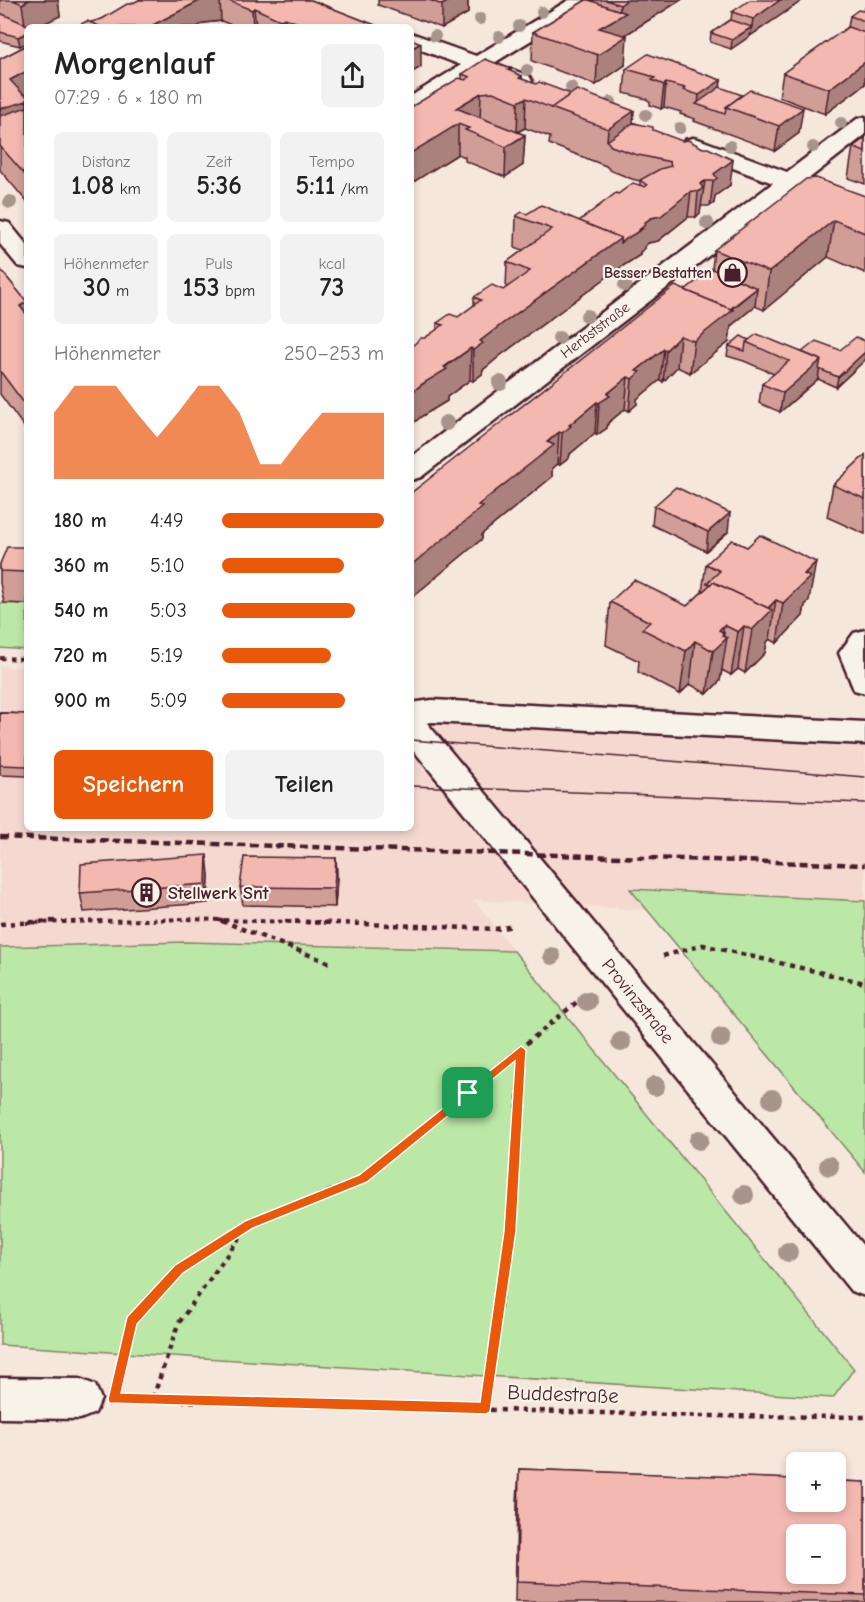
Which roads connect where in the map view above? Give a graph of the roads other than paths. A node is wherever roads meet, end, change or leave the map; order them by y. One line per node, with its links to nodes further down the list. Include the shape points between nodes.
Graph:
1 (583, 0): 3 (street)
2 (414, 40): 3 (street)
3 (478, 64): 4 (street); 5 (street)
4 (539, 87)
5 (414, 103)
6 (865, 124): 8 (street, Herbststraße)
7 (671, 137): 8 (street)
8 (789, 181): 9 (street); 12 (street, Herbststraße)
9 (865, 210)
10 (0, 228): 11 (street)
11 (24, 257)
12 (414, 469)
13 (863, 645): 14 (street, via 854,652)
14 (865, 682)
15 (414, 714): 17 (street, via 432,711)
16 (414, 729): 18 (street, Provinzstraße)
17 (865, 733)
18 (865, 1278)
19 (0, 1398): 20 (street)
20 (97, 1399)

